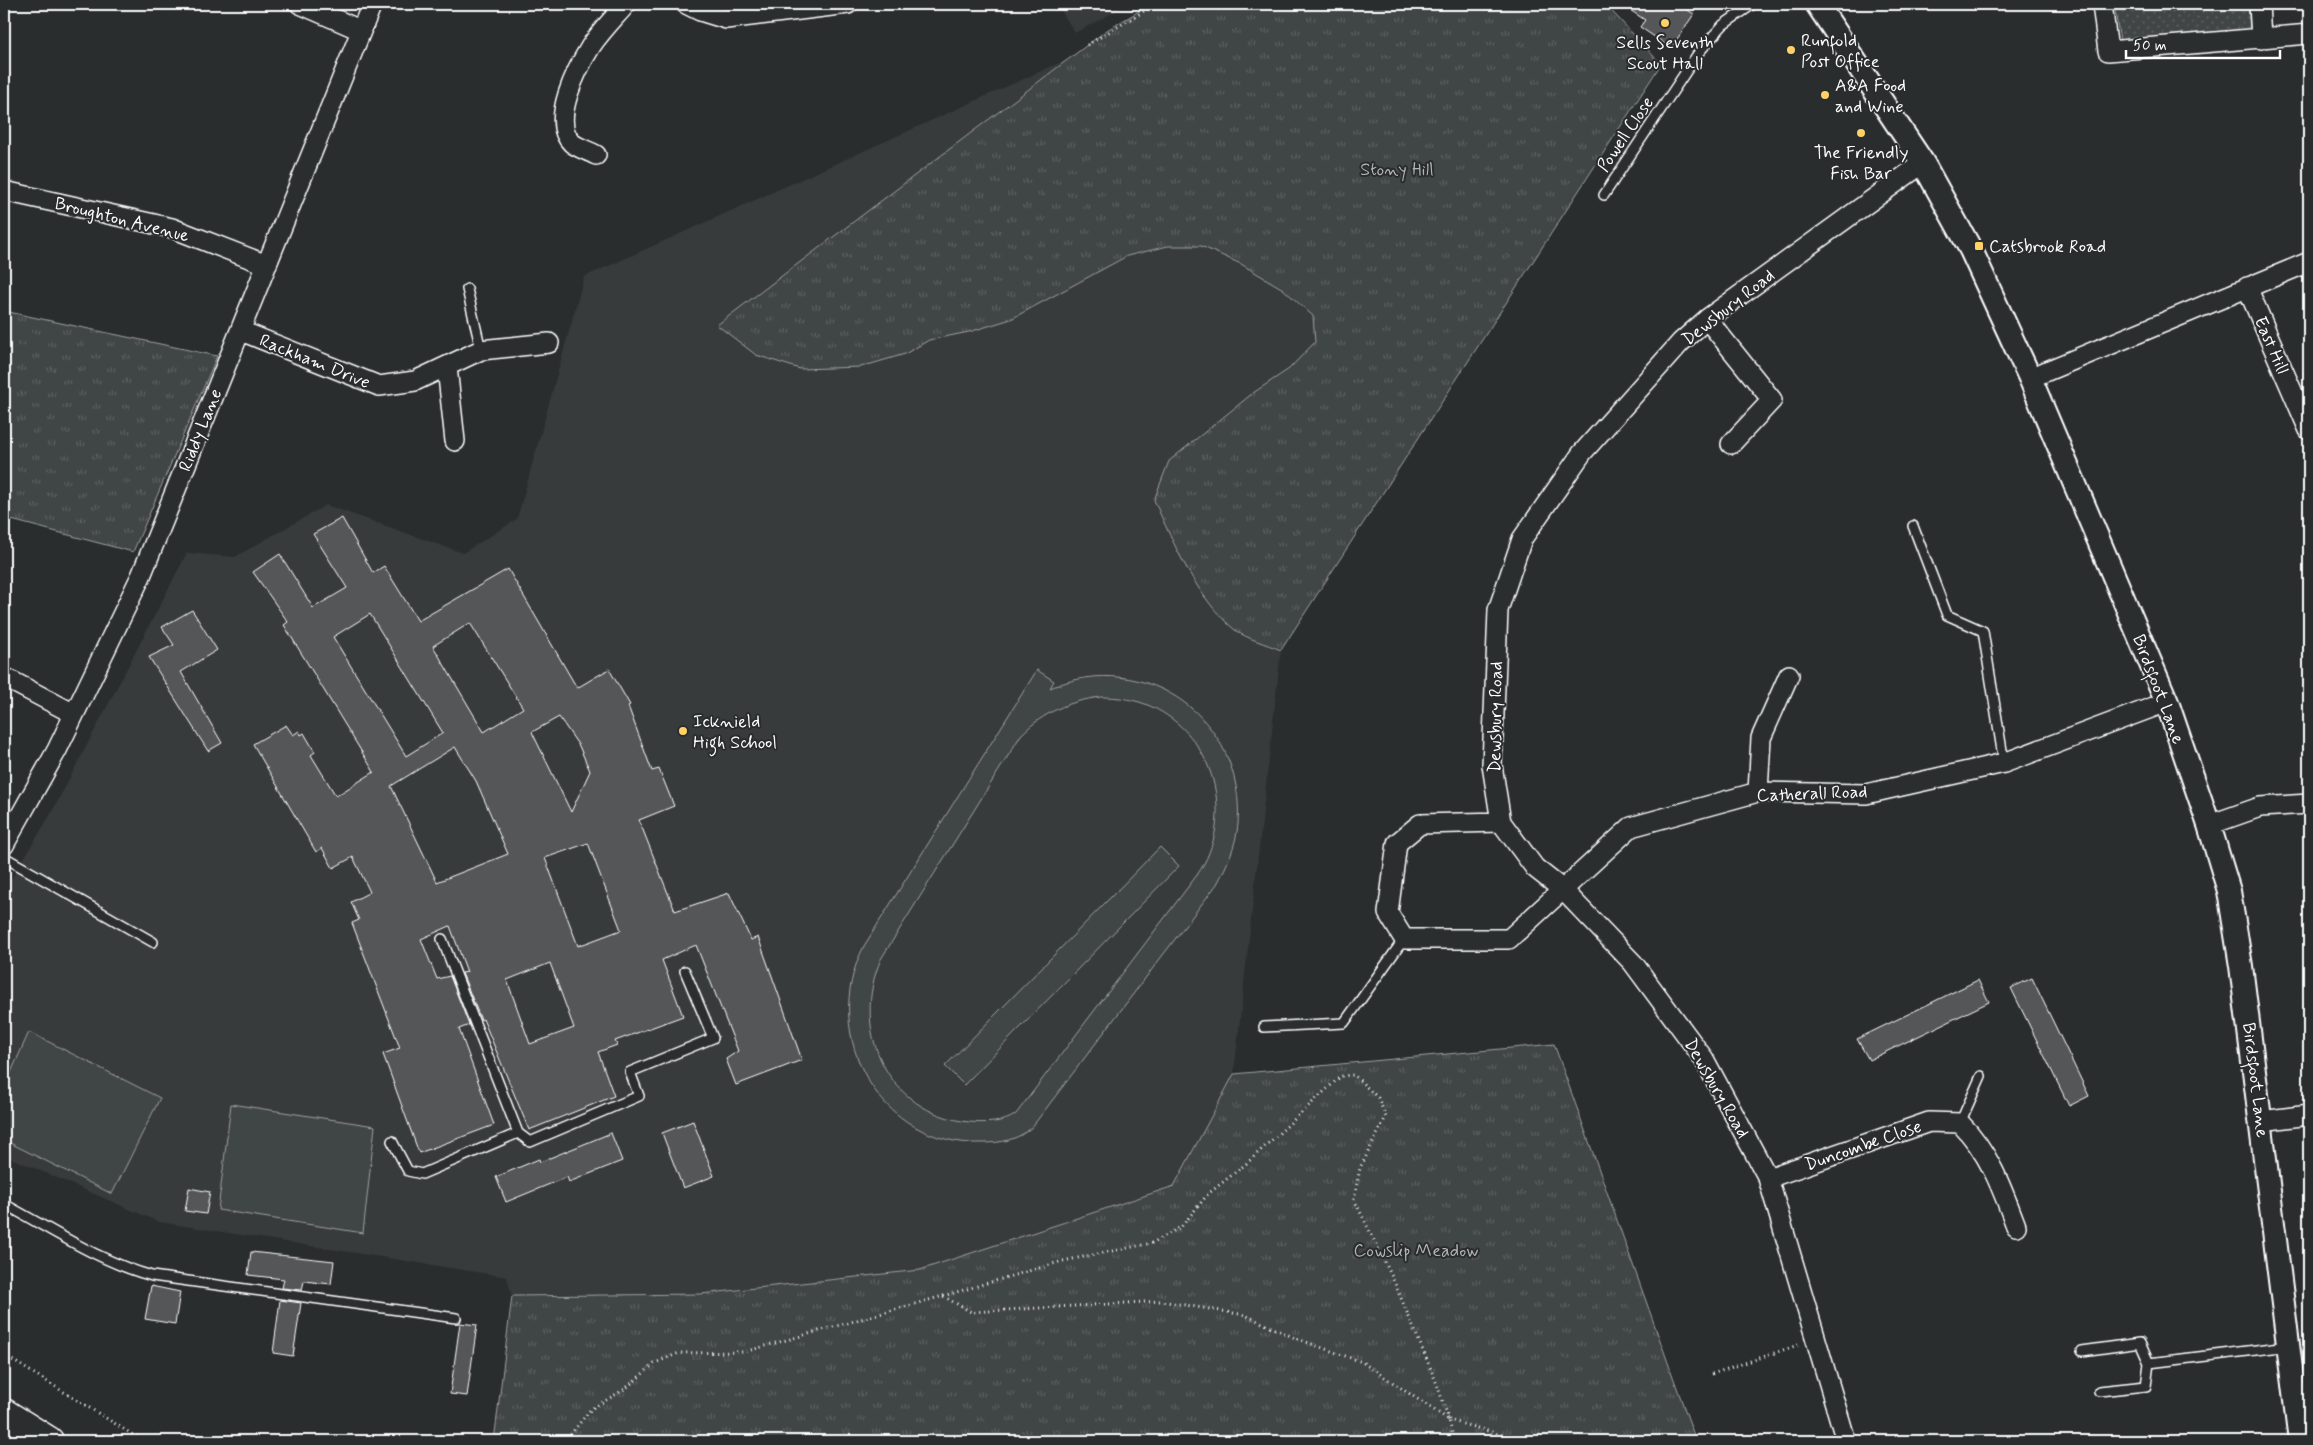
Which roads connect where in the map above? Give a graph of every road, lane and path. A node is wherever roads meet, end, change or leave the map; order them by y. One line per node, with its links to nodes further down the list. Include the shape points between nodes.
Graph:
1 (300, 4): 11 (street)
2 (372, 4): 11 (street, Riddy Lane)
3 (626, 4): 15 (street, via 592,44 575,77 564,109 563,127 572,143)
4 (686, 4): 5 (street, via 726,19)
5 (848, 4)
6 (1156, 4): 14 (path)
7 (1752, 4): 18 (lane, Powell Close, via 1723,25 1699,52)
8 (1817, 4): 16 (street, Birdsfoot Lane)
9 (2102, 4): 13 (street, via 2108,52)
10 (2259, 4): 13 (street)
11 (360, 30): 20 (street, Riddy Lane)
12 (2309, 34): 13 (street)
13 (2262, 39)
14 (1087, 45)
15 (596, 155)
16 (1924, 163): 23 (street, Dewsbury Road); 28 (street, Birdsfoot Lane, via 1971,250)
17 (4, 191): 20 (street, Broughton Avenue, via 172,228)
18 (1604, 195)
19 (2309, 262): 21 (street)
20 (267, 265): 24 (street, Riddy Lane)
21 (2247, 287): 28 (street); 29 (street, East Hill)
22 (467, 289): 26 (lane)
23 (1707, 319): 31 (street, via 1772,400); 40 (street, Dewsbury Road, via 1681,342 1582,453 1522,539 1498,610 1492,765)
24 (241, 331): 27 (street, Rackham Drive, via 379,386 415,381); 36 (street, Riddy Lane, via 141,576)
25 (550, 342): 26 (street, Rackham Drive)
26 (481, 350): 27 (street, Rackham Drive)
27 (447, 367): 30 (street)
28 (2030, 378): 35 (street, Birdsfoot Lane)
29 (2309, 430)
30 (454, 441)
31 (1731, 444)
32 (1913, 526): 37 (lane, via 1947,615 1983,631)
33 (1789, 675): 38 (street, via 1761,738)
34 (4, 677): 36 (street)
35 (2167, 702): 37 (street, Catherall Road); 41 (street, Birdsfoot Lane)
36 (74, 714): 42 (street, Riddy Lane)
37 (2004, 763): 38 (street, Catherall Road, via 1866,794)
38 (1758, 792): 44 (street, Catherall Road, via 1631,827)
39 (2309, 804): 41 (street, via 2260,807)
40 (1501, 822): 44 (street, Dewsbury Road, via 1535,868); 46 (street, via 1420,824 1397,843 1388,913)
41 (2209, 825): 52 (street, Birdsfoot Lane, via 2229,891)
42 (4, 845)
43 (4, 858): 47 (lane)
44 (1563, 890): 46 (street, Catherall Road, via 1509,939); 56 (street, Dewsbury Road, via 1633,963 1704,1059)
45 (442, 939): 54 (lane)
46 (1404, 939): 49 (lane, via 1344,1023)
47 (153, 942)
48 (685, 971): 54 (lane, via 713,1038 630,1072 639,1096 530,1142)
49 (1264, 1027)
50 (1981, 1076): 53 (lane)
51 (2309, 1115): 52 (street)
52 (2261, 1121): 62 (street, Birdsfoot Lane)
53 (1960, 1123): 56 (street, Duncombe Close, via 1929,1122); 58 (street, via 1976,1138 1998,1176)
54 (518, 1133): 55 (lane, via 422,1174 408,1171)
55 (392, 1141)
56 (1768, 1178): 61 (street, Dewsbury Road)
57 (4, 1204): 60 (lane, via 98,1255 152,1276)
58 (2016, 1226)
59 (943, 1296): 70 (path, via 971,1312 1160,1300 1245,1315 1362,1362); 70 (path, via 1063,1261 1152,1242 1181,1226 1208,1194 1247,1163 1341,1076 1354,1075 1378,1098 1386,1117 1360,1168 1354,1198 1393,1279); 73 (path, via 744,1352 679,1354 655,1363 625,1389 591,1409)
60 (456, 1318)
61 (1816, 1339): 66 (path); 76 (street, Dewsbury Road)
62 (2289, 1346): 65 (lane); 68 (street, Birdsfoot Lane)
63 (2082, 1351): 65 (lane, via 2140,1343)
64 (4, 1355): 72 (path)
65 (2149, 1363): 67 (lane, via 2146,1386)
66 (1712, 1374)
67 (2099, 1391)
68 (2303, 1409): 77 (street, Birdsfoot Lane)
69 (4, 1414): 71 (highway)
70 (1449, 1420): 74 (path); 75 (path)
71 (49, 1441)
72 (144, 1441)
73 (562, 1441)
74 (1454, 1441)
75 (1523, 1441)
76 (1846, 1441)
77 (2300, 1441)

